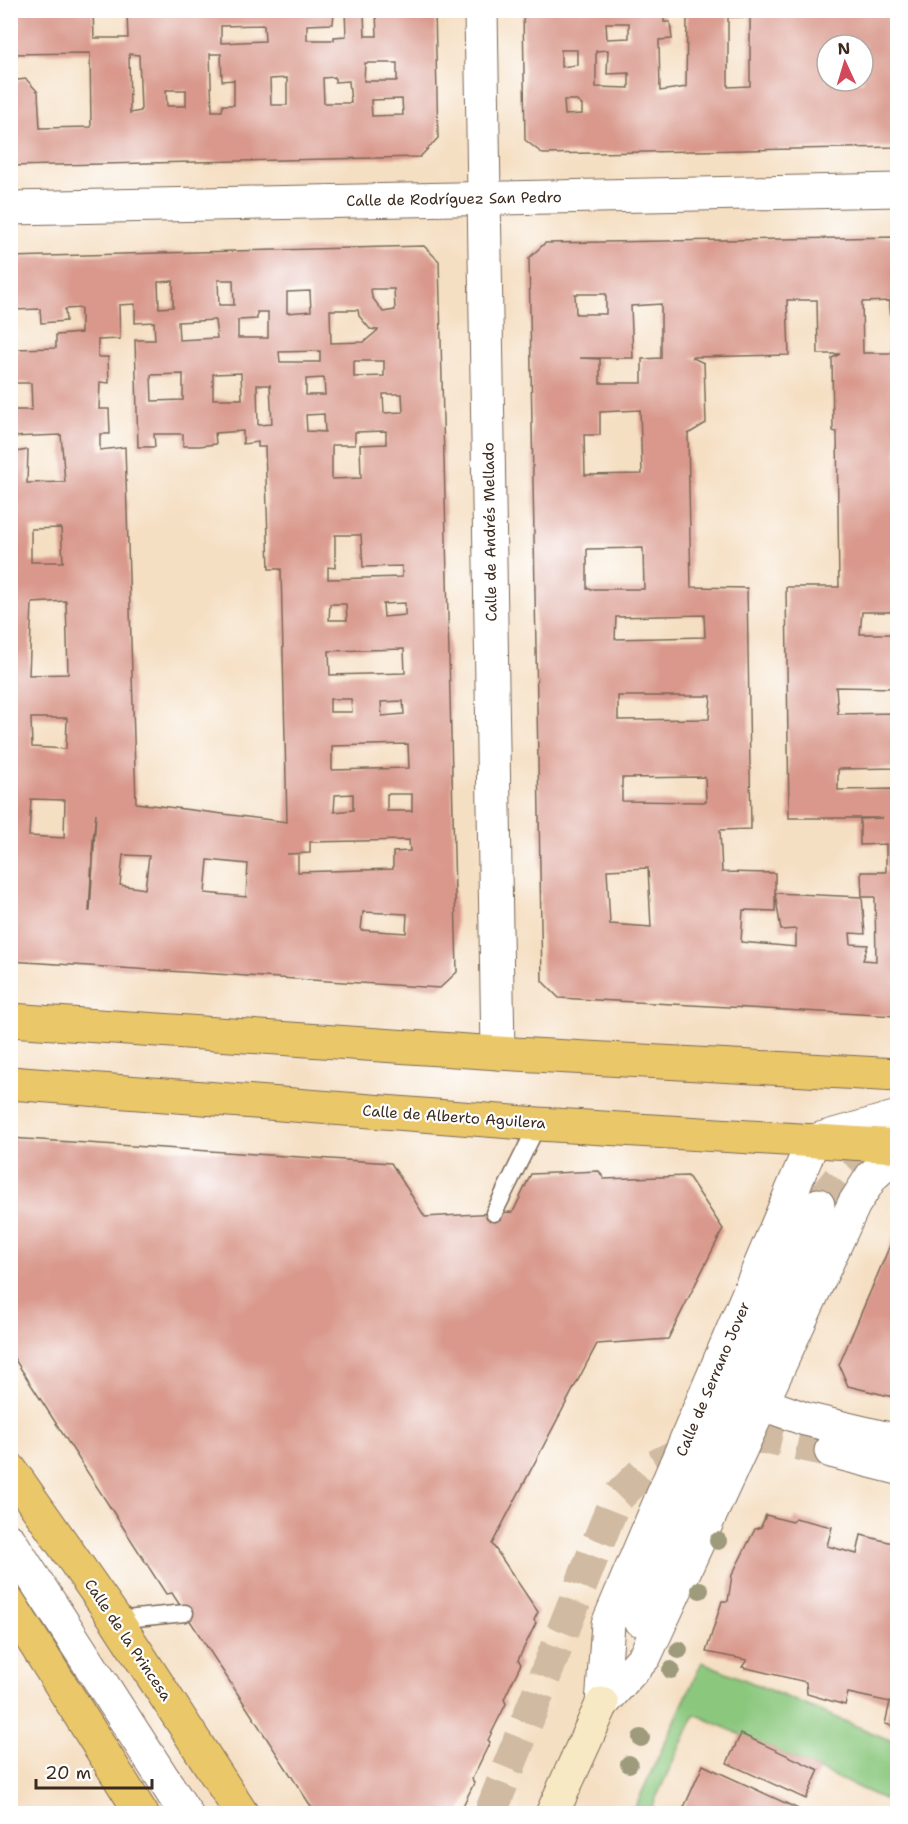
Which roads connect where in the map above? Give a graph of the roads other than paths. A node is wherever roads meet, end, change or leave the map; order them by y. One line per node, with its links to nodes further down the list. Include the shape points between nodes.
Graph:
1 (481, 10): 3 (street, Calle de Andrés Mellado)
2 (897, 190): 3 (street, Calle de Rodríguez San Pedro)
3 (485, 199): 4 (street, Calle de Rodríguez San Pedro); 6 (street, Calle de Andrés Mellado)
4 (10, 208)
5 (10, 1020): 6 (main road)
6 (498, 1053): 7 (main road)
7 (897, 1075)
8 (10, 1083): 10 (main road, Calle de Alberto Aguilera)
9 (897, 1117): 11 (street)
10 (538, 1124): 11 (main road, Calle de Alberto Aguilera); 15 (lane)
11 (813, 1141): 12 (main road, Calle de Alberto Aguilera); 25 (street, Calle de Serrano Jover, via 608,1624)
12 (897, 1146)
13 (897, 1152): 16 (street, Calle de Serrano Jover, via 861,1191)
14 (818, 1205): 25 (street, Calle de Serrano Jover)
15 (494, 1213)
16 (763, 1404): 17 (street, via 805,1419); 25 (street, Calle de Serrano Jover, via 645,1656)
17 (897, 1441)
18 (831, 1451): 19 (street)
19 (897, 1468)
20 (10, 1469): 24 (main road, Calle de la Princesa)
21 (10, 1541): 27 (street)
22 (12, 1610): 26 (main road)
23 (185, 1613): 24 (lane)
24 (116, 1620): 28 (main road, Calle de la Princesa)
25 (602, 1704): 29 (street, Calle de Serrano Jover)
26 (142, 1814)
27 (186, 1814)
28 (242, 1814)
29 (552, 1814)

